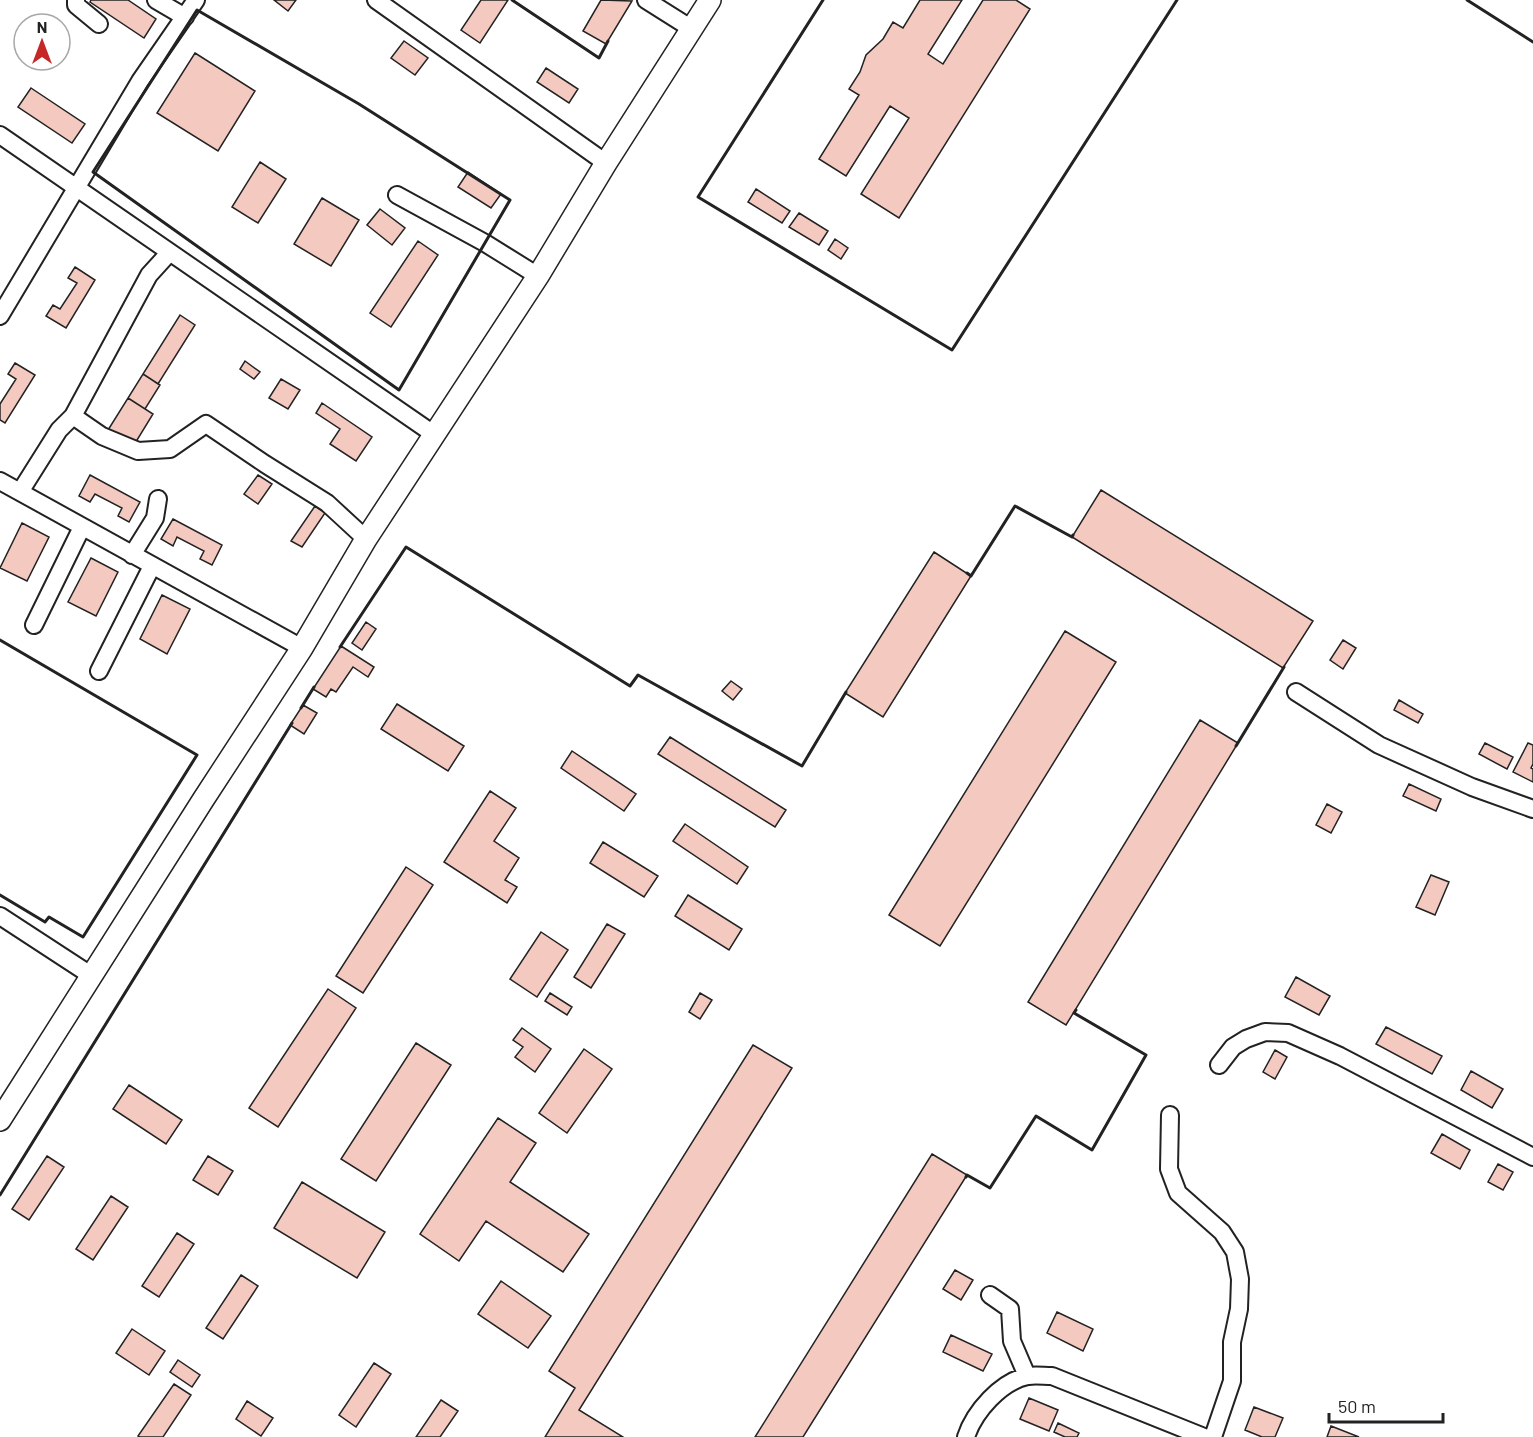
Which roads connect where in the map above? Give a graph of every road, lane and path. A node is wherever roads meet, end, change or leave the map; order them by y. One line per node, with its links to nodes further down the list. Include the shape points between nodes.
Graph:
1 (76, 0): 8 (street, via 76,5)
2 (156, 0): 7 (street)
3 (196, 0): 7 (street)
4 (376, 0): 11 (street)
5 (710, 0): 9 (main road)
6 (651, 1): 9 (street)
7 (185, 17): 12 (street, via 140,81)
8 (99, 24)
9 (692, 29): 11 (main road)
10 (0, 135): 12 (street)
11 (606, 164): 15 (main road)
12 (76, 189): 14 (street); 16 (street)
13 (397, 195): 15 (street)
14 (169, 252): 17 (street, via 149,275); 18 (street)
15 (538, 276): 18 (main road)
16 (0, 316)
17 (73, 416): 20 (street, via 59,430); 23 (street, via 102,436 138,451 170,449 206,424 327,503)
18 (435, 435): 23 (main road)
19 (0, 481): 20 (street)
20 (20, 492): 22 (street)
21 (158, 499): 24 (street, via 155,518)
22 (82, 527): 24 (street); 26 (street)
23 (366, 539): 27 (main road)
24 (132, 555): 25 (street)
25 (152, 566): 27 (street); 28 (street)
26 (34, 625)
27 (302, 648): 32 (main road)
28 (99, 671)
29 (1296, 692): 30 (street, via 1379,745 1472,787)
30 (1533, 809)
31 (0, 915): 32 (street)
32 (92, 976): 35 (main road)
33 (1219, 1065): 36 (street, via 1233,1047 1246,1039 1265,1032 1288,1033 1360,1066)
34 (1170, 1115): 41 (street, via 1169,1169 1178,1193 1222,1232 1234,1252 1240,1279 1232,1342 1232,1381)
35 (0, 1120)
36 (1533, 1157)
37 (990, 1294): 38 (street, via 1010,1309 1012,1341)
38 (1027, 1376): 39 (street, via 988,1399 970,1424); 40 (street, via 1052,1376)
39 (966, 1437)
40 (1204, 1437)
41 (1213, 1437)

